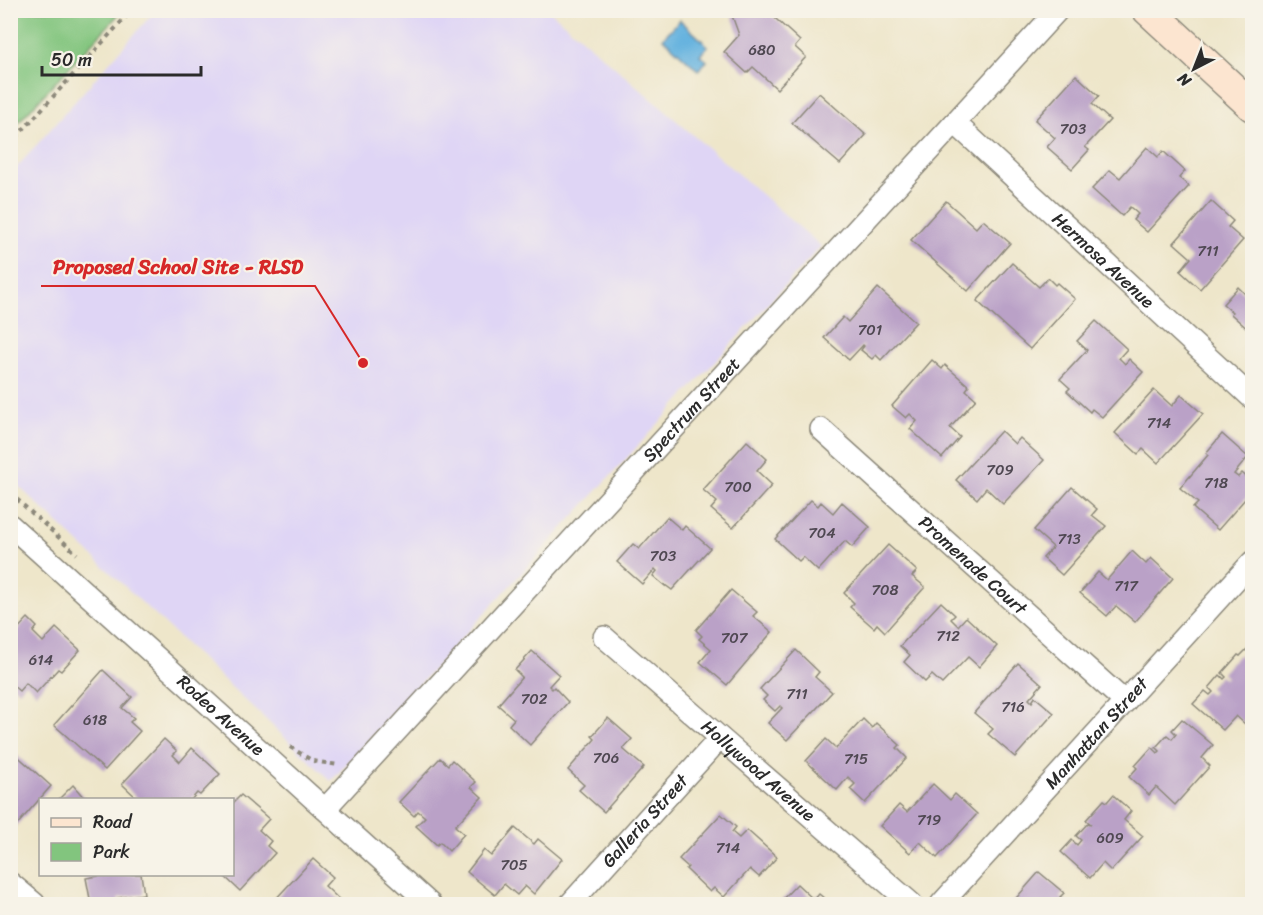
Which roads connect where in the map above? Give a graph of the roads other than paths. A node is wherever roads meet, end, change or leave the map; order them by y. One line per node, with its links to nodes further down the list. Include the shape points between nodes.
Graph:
1 (1058, 10): 4 (street, Spectrum Street)
2 (1148, 10): 3 (street)
3 (1252, 106)
4 (955, 123): 5 (street, Hermosa Avenue); 12 (street, Spectrum Street)
5 (1252, 398)
6 (821, 429): 10 (street, Promenade Court)
7 (10, 525): 12 (street, Rodeo Avenue)
8 (1252, 562): 10 (street, Manhattan Street)
9 (604, 637): 11 (street, Hollywood Avenue)
10 (1125, 702): 18 (street, Manhattan Street)
11 (720, 738): 16 (street, Galleria Street); 17 (street, Hollywood Avenue)
12 (325, 809): 15 (street, Rodeo Avenue)
13 (10, 883): 14 (street)
14 (35, 904)
15 (430, 904)
16 (570, 904)
17 (912, 904)
18 (941, 904)

